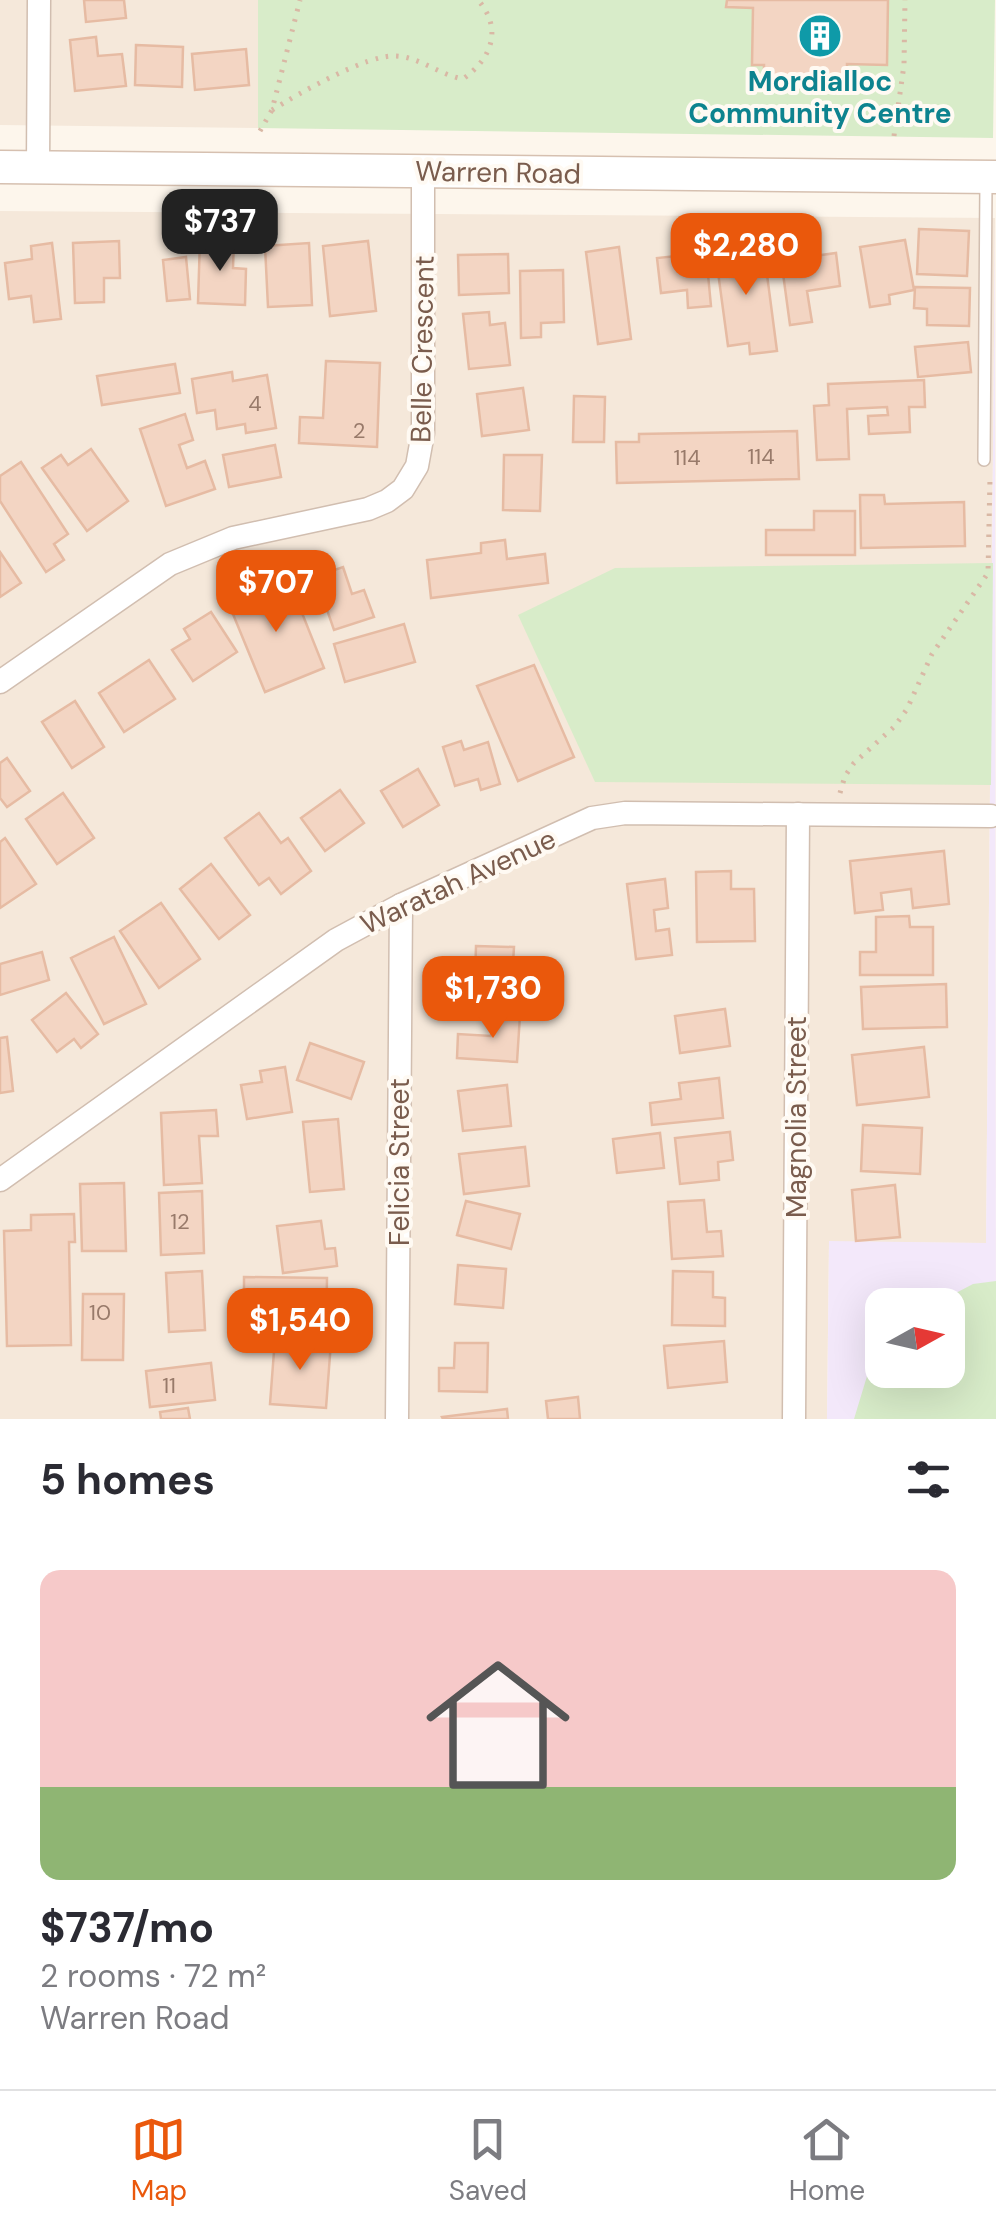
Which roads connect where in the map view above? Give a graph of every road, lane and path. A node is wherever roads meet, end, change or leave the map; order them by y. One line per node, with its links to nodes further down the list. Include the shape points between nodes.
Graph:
1 (39, 0): 9 (street)
2 (300, 0): 5 (path)
3 (478, 0): 5 (path, via 493,39 488,55 463,79 396,56 377,58)
4 (905, 0): 7 (path)
5 (272, 110): 6 (path)
6 (260, 131)
7 (894, 136)
8 (0, 167): 9 (street, Warren Road)
9 (38, 167): 10 (street, Warren Road)
10 (423, 172): 11 (street, Warren Road); 13 (street, Belle Crescent, via 423,434 417,466 403,489 368,510 233,538 170,564)
11 (991, 176): 12 (lane)
12 (987, 462): 15 (path, via 988,573 932,654 907,710 844,776)
13 (0, 682)
14 (798, 814): 15 (street, Waratah Avenue); 17 (street, Waratah Avenue, via 592,818); 20 (street, Magnolia Street)
15 (836, 815): 16 (street, Waratah Avenue)
16 (991, 816)
17 (400, 905): 18 (street, Waratah Avenue, via 336,940); 19 (street, Felicia Street)
18 (0, 1180)
19 (397, 1419)
20 (794, 1419)

